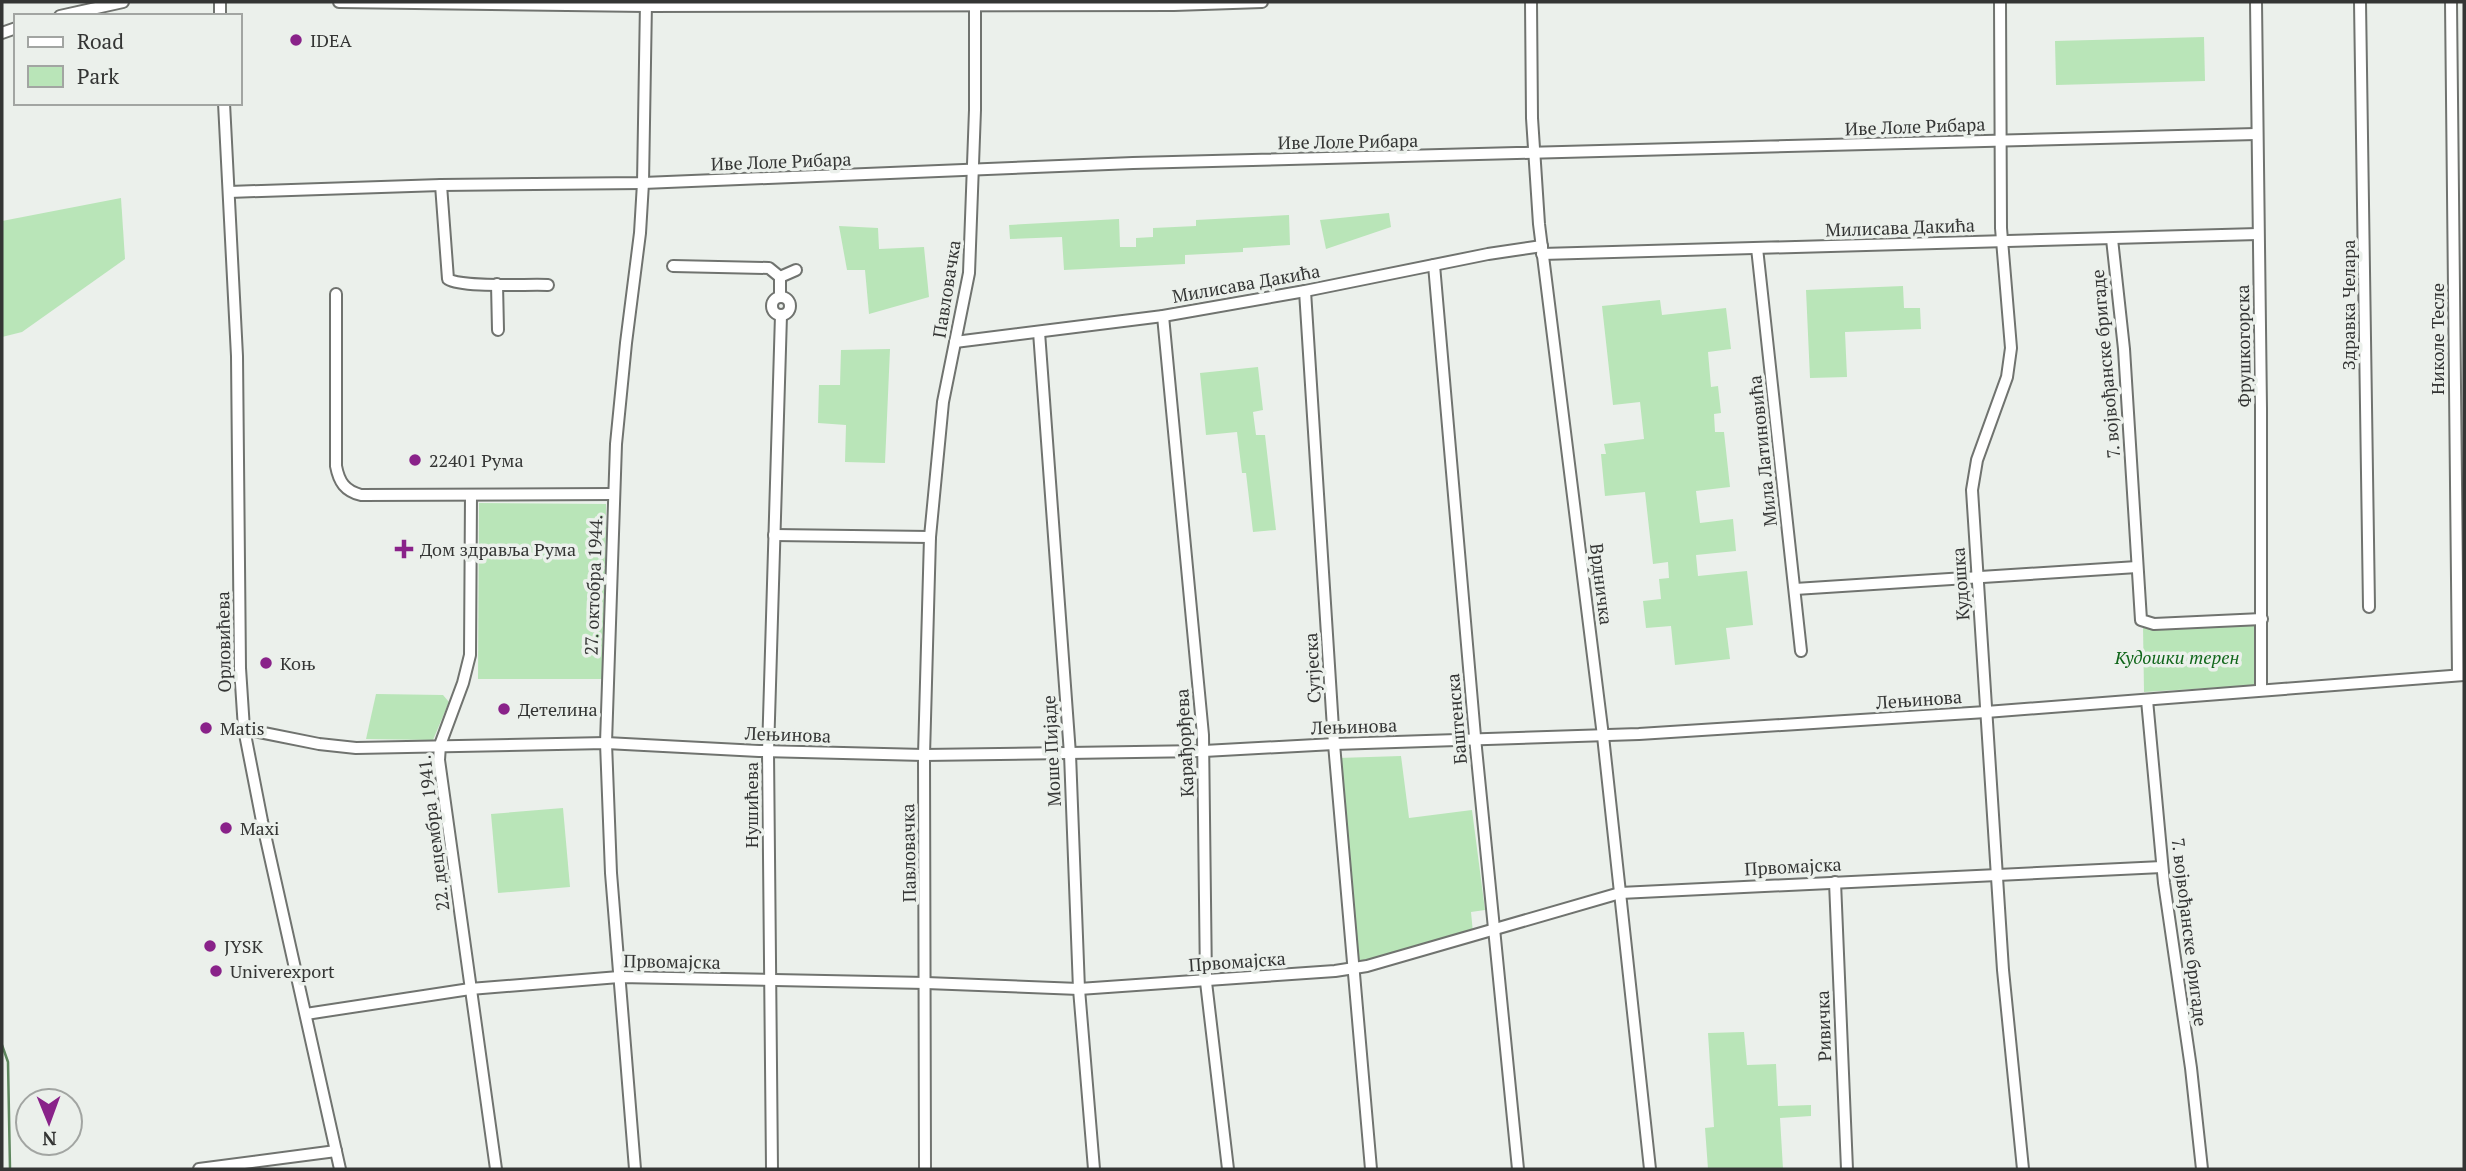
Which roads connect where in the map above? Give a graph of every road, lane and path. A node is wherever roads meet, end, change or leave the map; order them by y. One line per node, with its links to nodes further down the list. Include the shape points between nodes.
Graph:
1 (124, 2): 11 (street)
2 (339, 2): 10 (street)
3 (1262, 2): 9 (street)
4 (1531, 2): 16 (street, Врдничка)
5 (2000, 2): 15 (street, Кудошка)
6 (2256, 2): 14 (street, Фрушкогорска)
7 (2360, 2): 47 (street, Здравка Челара)
8 (2451, 2): 13 (street, Николе Тесле)
9 (975, 3): 10 (street); 17 (street, Павловачка)
10 (646, 4): 18 (street, 27. октобра 1944.)
11 (69, 14)
12 (224, 105): 20 (street, Орловићева)
13 (2458, 131): 29 (street, Николе Тесле)
14 (2256, 134): 15 (street, Иве Лоле Рибара); 21 (street, Фрушкогорска)
15 (2001, 141): 16 (street, Иве Лоле Рибара); 23 (street, Кудошка)
16 (1534, 154): 17 (street, Иве Лоле Рибара); 25 (street, Врдничка)
17 (973, 170): 18 (street, Иве Лоле Рибара); 38 (street, Павловачка, via 970,273)
18 (643, 183): 19 (street, Иве Лоле Рибара); 40 (street, 27. октобра 1944.)
19 (441, 185): 20 (street, Иве Лоле Рибара); 31 (street, via 448,279)
20 (229, 192): 54 (street, Орловићева)
21 (2258, 234): 22 (street, Милисава Дакића); 48 (street, Фрушкогорска)
22 (2112, 239): 23 (street, Милисава Дакића); 44 (street, 7. војвођанске бригаде, via 2124,349)
23 (2002, 241): 24 (street, Милисава Дакића); 45 (street, Кудошка, via 2011,348 2005,385 1973,475)
24 (1757, 248): 25 (street, Милисава Дакића); 46 (street, Мила Латиновића)
25 (1542, 250): 26 (street, Милисава Дакића); 55 (street, Врдничка)
26 (1434, 265): 33 (street, Милисава Дакића); 56 (street, Баштенска)
27 (673, 266): 30 (street, via 769,268)
28 (796, 270): 30 (street)
29 (2459, 274): 39 (street, Николе Тесле)
30 (780, 277): 42 (street, Нушићева, via 780,298 772,306 780,315)
31 (497, 284): 32 (street); 36 (street)
32 (548, 285)
33 (1305, 291): 35 (street, Милисава Дакића); 58 (street, Сутјеска)
34 (336, 294): 41 (street, via 338,478 349,491 361,495)
35 (1163, 316): 37 (street, Милисава Дакића); 60 (street, Карађорђева)
36 (498, 330)
37 (1039, 332): 38 (street, Милисава Дакића); 62 (street, Моше Пијаде)
38 (955, 342): 43 (street, Павловачка, via 941,416)
39 (2459, 406): 50 (street, Николе Тесле)
40 (613, 494): 41 (street); 57 (street, 27. октобра 1944.)
41 (471, 495): 59 (street, 22. децембра 1941., via 470,655)
42 (774, 534): 43 (street); 61 (street, Нушићева)
43 (930, 537): 63 (street, Павловачка)
44 (2137, 567): 45 (street); 48 (street, 7. војвођанске бригаде, via 2141,620 2154,624)
45 (1977, 576): 46 (street); 53 (street, Кудошка)
46 (1794, 589): 49 (street, Мила Латиновића)
47 (2369, 607)
48 (2262, 619): 51 (street, Фрушкогорска)
49 (1801, 651)
50 (2461, 675): 51 (street, Лењинова)
51 (2261, 690): 52 (street, Лењинова)
52 (2147, 700): 53 (street, Лењинова); 64 (street, 7. војвођанске бригаде)
53 (1986, 712): 55 (street, Лењинова); 65 (street, Кудошка)
54 (244, 729): 59 (street, Лењинова, via 318,744); 76 (street, Орловићева)
55 (1603, 736): 56 (street, Лењинова); 67 (street, Врдничка)
56 (1475, 739): 58 (street, Лењинова); 68 (street, Баштенска)
57 (606, 743): 59 (street, Лењинова); 61 (street, Лењинова); 70 (street, 27. октобра 1944.)
58 (1334, 744): 60 (street, Лењинова); 69 (street, Сутјеска)
59 (440, 745): 74 (street, 22. децембра 1941.)
60 (1204, 751): 62 (street, Лењинова); 72 (street, Карађорђева)
61 (768, 752): 63 (street, Лењинова); 71 (street, Нушићева)
62 (1070, 754): 63 (street, Лењинова); 75 (street, Моше Пијаде)
63 (924, 755): 73 (street, Павловачка)
64 (2162, 867): 65 (street, Првомајска); 91 (street, 7. војвођанске бригаде)
65 (1997, 876): 66 (street, Првомајска); 90 (street, Кудошка)
66 (1835, 882): 67 (street, Првомајска); 89 (street, Ривичка)
67 (1620, 893): 68 (street, Првомајска); 88 (street, Врдничка)
68 (1493, 931): 69 (street, Првомајска); 87 (street, Баштенска)
69 (1352, 969): 72 (street, Првомајска); 86 (street, Сутјеска)
70 (619, 977): 71 (street, Првомајска); 74 (street, Првомајска); 81 (street, 27. октобра 1944.)
71 (769, 980): 73 (street, Првомајска); 82 (street, Нушићева)
72 (1206, 982): 75 (street, Првомајска); 85 (street, Карађорђева)
73 (926, 983): 75 (street, Првомајска); 83 (street, Павловачка)
74 (470, 989): 76 (street, Првомајска); 80 (street, 22. децембра 1941.)
75 (1079, 989): 84 (street, Моше Пијаде)
76 (306, 1014): 77 (street, Орловићева)
77 (336, 1151): 78 (street); 79 (street, Орловићева)
78 (199, 1169)
79 (340, 1169)
80 (496, 1169)
81 (635, 1169)
82 (772, 1169)
83 (925, 1169)
84 (1094, 1169)
85 (1228, 1169)
86 (1371, 1169)
87 (1518, 1169)
88 (1650, 1169)
89 (1847, 1169)
90 (2023, 1169)
91 (2202, 1169)

